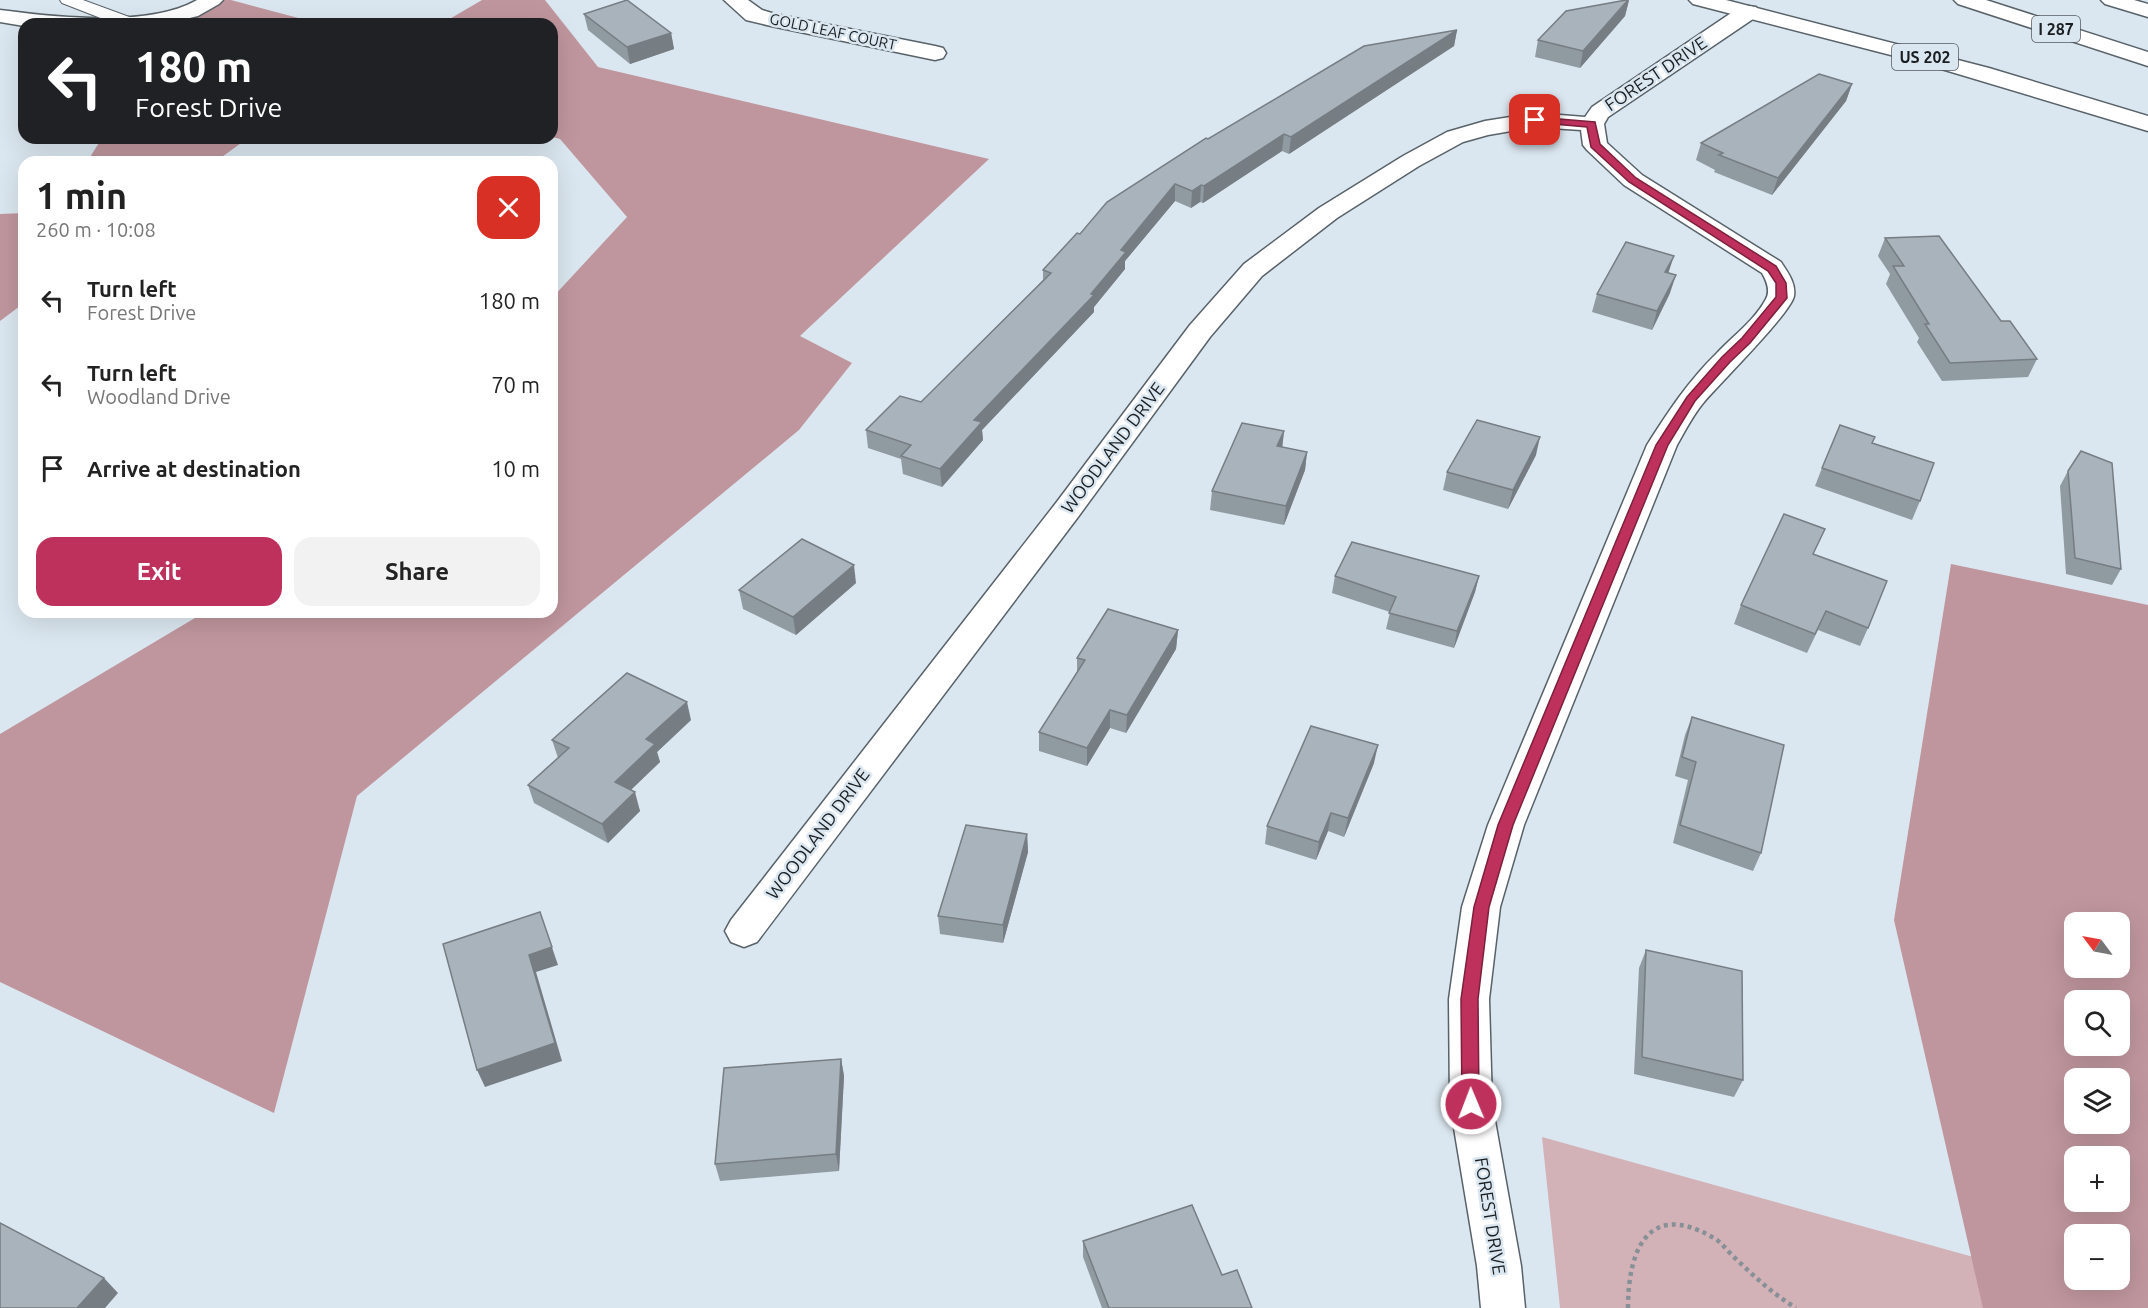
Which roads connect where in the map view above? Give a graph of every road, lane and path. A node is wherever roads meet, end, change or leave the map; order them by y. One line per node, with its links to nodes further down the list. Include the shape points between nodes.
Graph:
1 (68, 0): 10 (lane)
2 (212, 0): 11 (main road, via 185,14)
3 (735, 0): 13 (main road, GOLD LEAF COURT, via 754,15 771,20)
4 (1700, 0): 8 (main road, US 202)
5 (1965, 0): 14 (main road, I 287)
6 (2112, 0): 7 (main road)
7 (2148, 11)
8 (1748, 12): 15 (main road, FOREST DRIVE, via 1600,112); 16 (main road, US 202, via 1990,75)
9 (0, 16): 12 (main road)
10 (115, 18)
11 (156, 18)
12 (18, 19)
13 (935, 53)
14 (2148, 58)
15 (1592, 124): 17 (main road, WOODLAND DRIVE, via 1535,120 1455,137 1328,213 1253,270 1200,331); 18 (main road, FOREST DRIVE, via 1595,145 1633,180 1772,268 1781,283 1781,298 1691,399 1662,445 1506,825 1481,907 1469,999 1471,1104)
16 (2148, 124)
17 (744, 931)
18 (1503, 1308)
19 (1628, 1308): 20 (path, via 1628,1282 1639,1243 1656,1228 1679,1224 1713,1237 1774,1295)
20 (1796, 1308)

